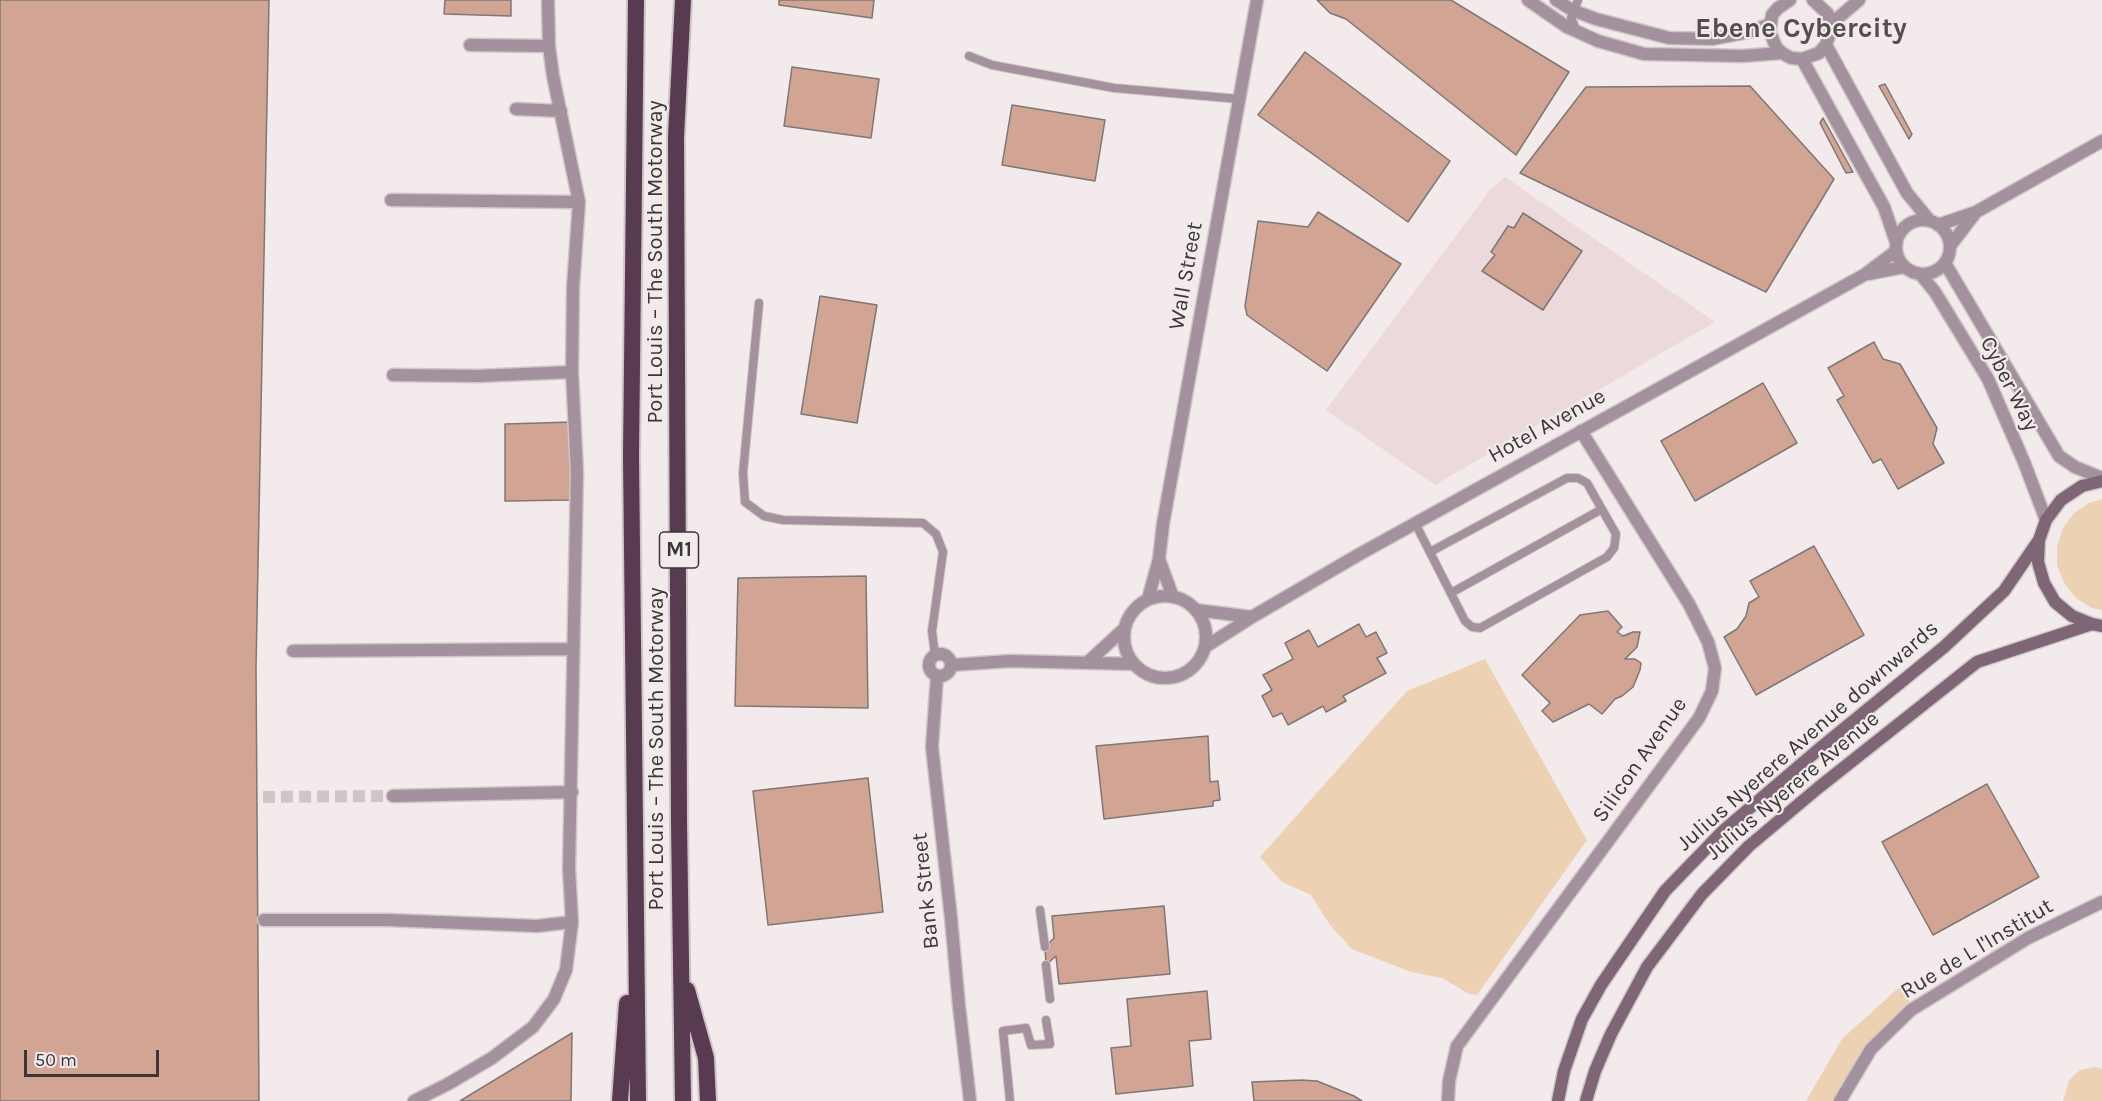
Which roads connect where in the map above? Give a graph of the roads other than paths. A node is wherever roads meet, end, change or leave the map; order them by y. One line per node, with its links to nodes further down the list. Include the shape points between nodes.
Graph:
1 (548, 0): 16 (street)
2 (636, 0): 63 (highway, Port Louis – The South Motorway / M1, via 631,456)
3 (683, 0): 69 (highway, Port Louis – The South Motorway / M1, via 676,137)
4 (1257, 0): 20 (street, Wall Street)
5 (1528, 0): 13 (street)
6 (1556, 0): 10 (street)
7 (1790, 0): 11 (street, via 1778,8)
8 (1813, 0): 12 (street, via 1824,8)
9 (1859, 0): 12 (street)
10 (1575, 5): 11 (street, via 1627,28 1669,38 1712,39); 13 (lane, via 1570,18)
11 (1770, 24): 17 (street, via 1772,40)
12 (1831, 24): 15 (street)
13 (1578, 32): 17 (street, via 1644,54)
14 (470, 45): 16 (street)
15 (1826, 45): 19 (street); 27 (street, via 1907,193)
16 (549, 46): 22 (street)
17 (1782, 53): 19 (street)
18 (969, 56): 20 (lane, via 992,65 1114,88)
19 (1802, 59): 29 (street, via 1884,207)
20 (1239, 99): 44 (street, Wall Street)
21 (516, 109): 22 (street)
22 (561, 111): 25 (street)
23 (2102, 141): 26 (street)
24 (391, 200): 25 (street)
25 (579, 202): 35 (street)
26 (1976, 212): 27 (street); 28 (street)
27 (1934, 223): 28 (street); 29 (street, via 1912,222 1899,234)
28 (1950, 246): 30 (street)
29 (1896, 247): 31 (street); 32 (street, Hotel Avenue)
30 (1946, 263): 33 (street); 38 (street, Cyber Way, via 2059,456 2075,468)
31 (1904, 267): 32 (street, Hotel Avenue); 33 (street)
32 (1864, 275): 37 (street, Hotel Avenue)
33 (1921, 275): 40 (street, Cyber Way, via 1988,379)
34 (759, 303): 55 (lane, via 743,473 745,502 764,516 783,520 923,523 936,534 943,552 932,631)
35 (572, 372): 36 (street); 53 (street, via 576,472)
36 (393, 375)
37 (1581, 431): 41 (street, Hotel Avenue); 79 (street, Silicon Avenue, via 1689,604 1708,642 1715,668 1712,691 1699,718 1457,1046)
38 (2102, 479): 40 (main road, via 2061,500)
39 (1602, 509): 43 (lane, via 1587,483 1567,478); 45 (lane); 45 (lane, via 1616,534 1614,548 1607,557 1480,628 1466,621)
40 (2046, 520): 42 (main road)
41 (1415, 523): 43 (lane); 49 (street, Hotel Avenue)
42 (2038, 540): 50 (main road, via 2043,583 2055,602 2072,616); 80 (main road, Julius Nyerere Avenue downwards, via 2004,591 1944,647 1724,830 1665,891 1582,1019)
43 (1430, 552): 45 (lane)
44 (1159, 559): 46 (street, Wall Street); 47 (street, Wall Street)
45 (1451, 593)
46 (1173, 597): 47 (street); 48 (street)
47 (1148, 599): 51 (street, via 1129,616)
48 (1196, 610): 49 (street); 52 (street, via 1205,627)
49 (1252, 617): 52 (street, Hotel Avenue)
50 (2097, 625): 81 (main road, Julius Nyerere Avenue, via 1977,662 1749,846 1702,894 1647,967 1611,1034)
51 (1125, 628): 56 (street); 57 (street, via 1126,652)
52 (1205, 647): 57 (street, via 1192,669 1168,678 1154,677)
53 (573, 649): 54 (street); 60 (street)
54 (293, 651)
55 (935, 655): 58 (street, via 948,656); 59 (street, via 929,668)
56 (1087, 663): 57 (street); 58 (street, via 1010,661)
57 (1133, 664)
58 (952, 665): 59 (street, via 947,674)
59 (937, 676): 77 (street, Bank Street, via 932,747)
60 (572, 792): 61 (street); 66 (street)
61 (393, 796)
62 (2102, 902): 82 (street, Rue de L l'Institut, via 2028,938 1911,1010 1871,1049)
63 (636, 904): 73 (highway); 74 (highway, Port Louis – The South Motorway / M1)
64 (1040, 910): 67 (lane)
65 (264, 920): 66 (street, via 537,926)
66 (572, 922): 72 (street, via 566,970 554,999 533,1027 492,1058)
67 (1045, 947)
68 (1046, 965): 70 (lane)
69 (681, 966): 75 (highway, Port Louis – The South Motorway / M1); 76 (highway, via 706,1058)
70 (1050, 999)
71 (1046, 1020): 78 (lane, via 1050,1044 1031,1045 1026,1028 1003,1031)
72 (414, 1101)
73 (620, 1101)
74 (638, 1101)
75 (683, 1101)
76 (708, 1101)
77 (970, 1101)
78 (1010, 1101)
79 (1448, 1101)
80 (1558, 1101)
81 (1586, 1101)
82 (1840, 1101)

